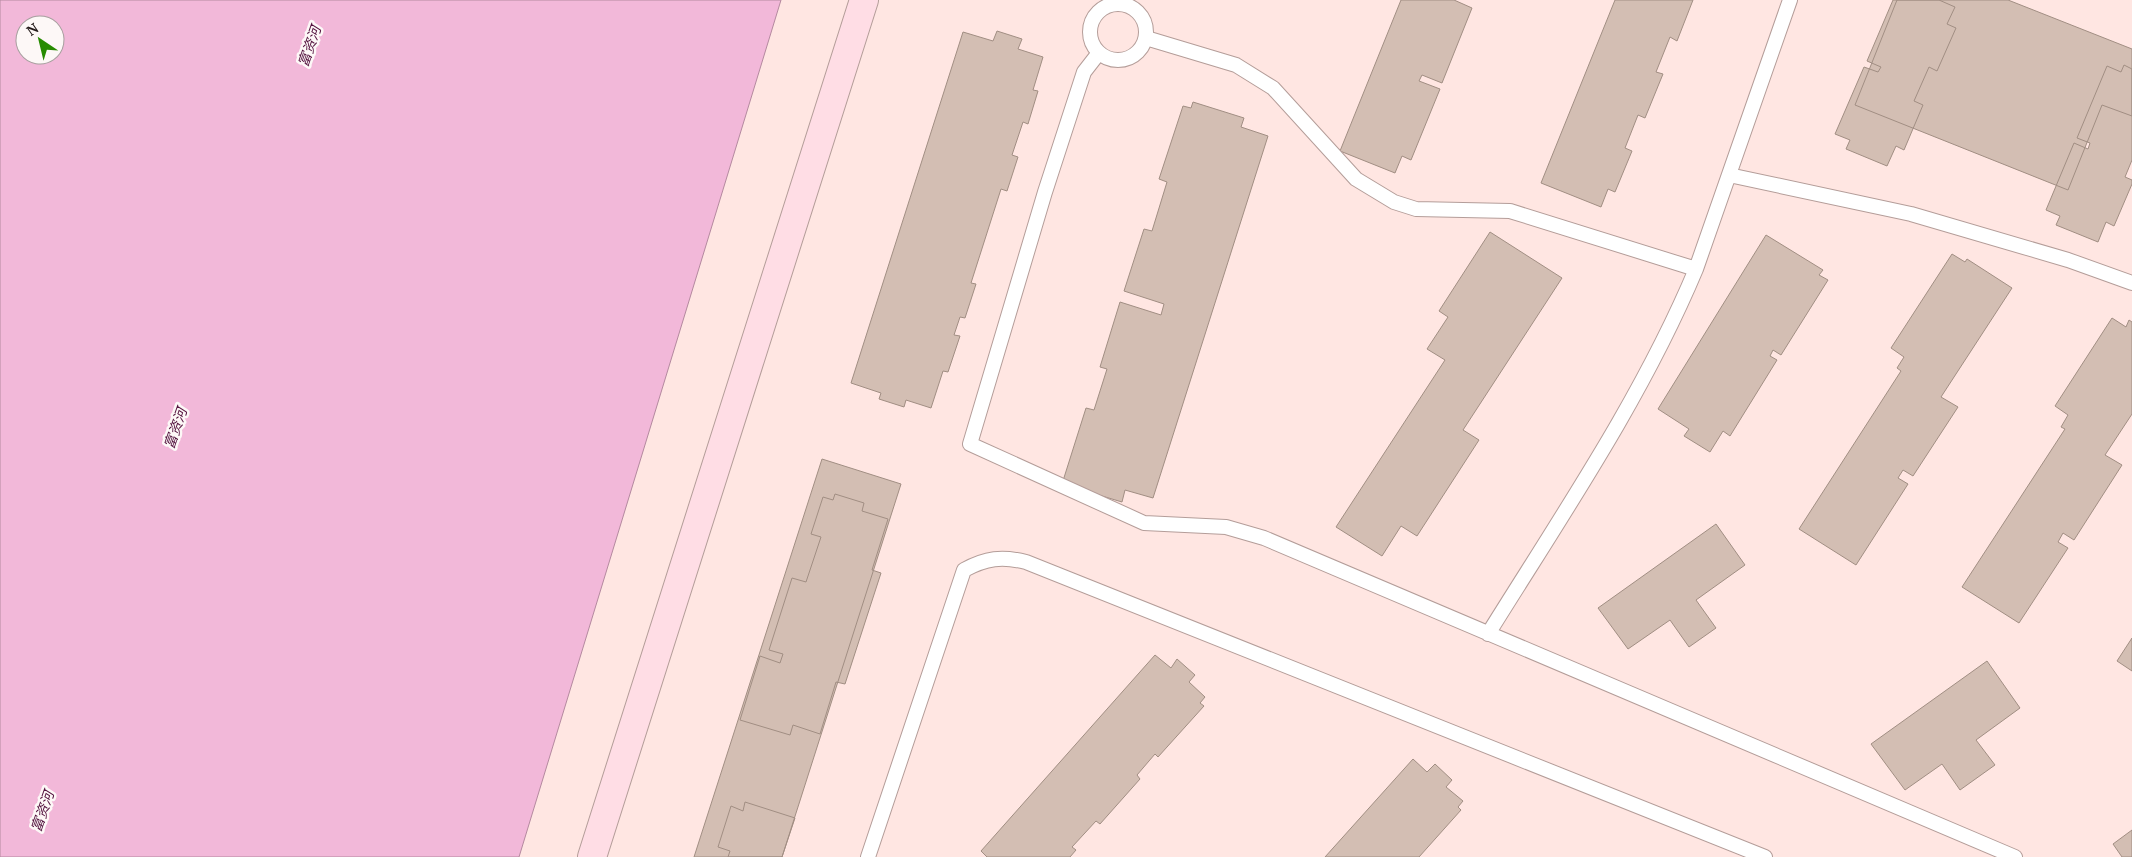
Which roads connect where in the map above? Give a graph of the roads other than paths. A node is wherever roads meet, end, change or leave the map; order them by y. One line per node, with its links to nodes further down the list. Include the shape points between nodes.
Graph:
1 (864, 0): 10 (street)
2 (1790, 0): 6 (lane)
3 (1121, 2): 4 (lane, via 1141,15 1146,26); 5 (lane, via 1104,7 1091,23 1091,44)
4 (1146, 38): 5 (lane, via 1141,49 1127,59 1109,60); 7 (lane, via 1236,65 1273,88 1356,179 1394,202 1416,209 1510,211)
5 (1098, 54): 9 (lane, via 1084,72 970,444 1144,523 1226,527 1264,538)
6 (1729, 175): 7 (lane); 8 (lane, via 1911,214 2068,260)
7 (1696, 269): 9 (lane, via 1662,344 1624,413)
8 (2132, 283)
9 (1488, 634): 13 (lane)
10 (592, 857)
11 (868, 857): 12 (lane, via 964,570 978,562 1010,558)
12 (1765, 857)
13 (2015, 857)

